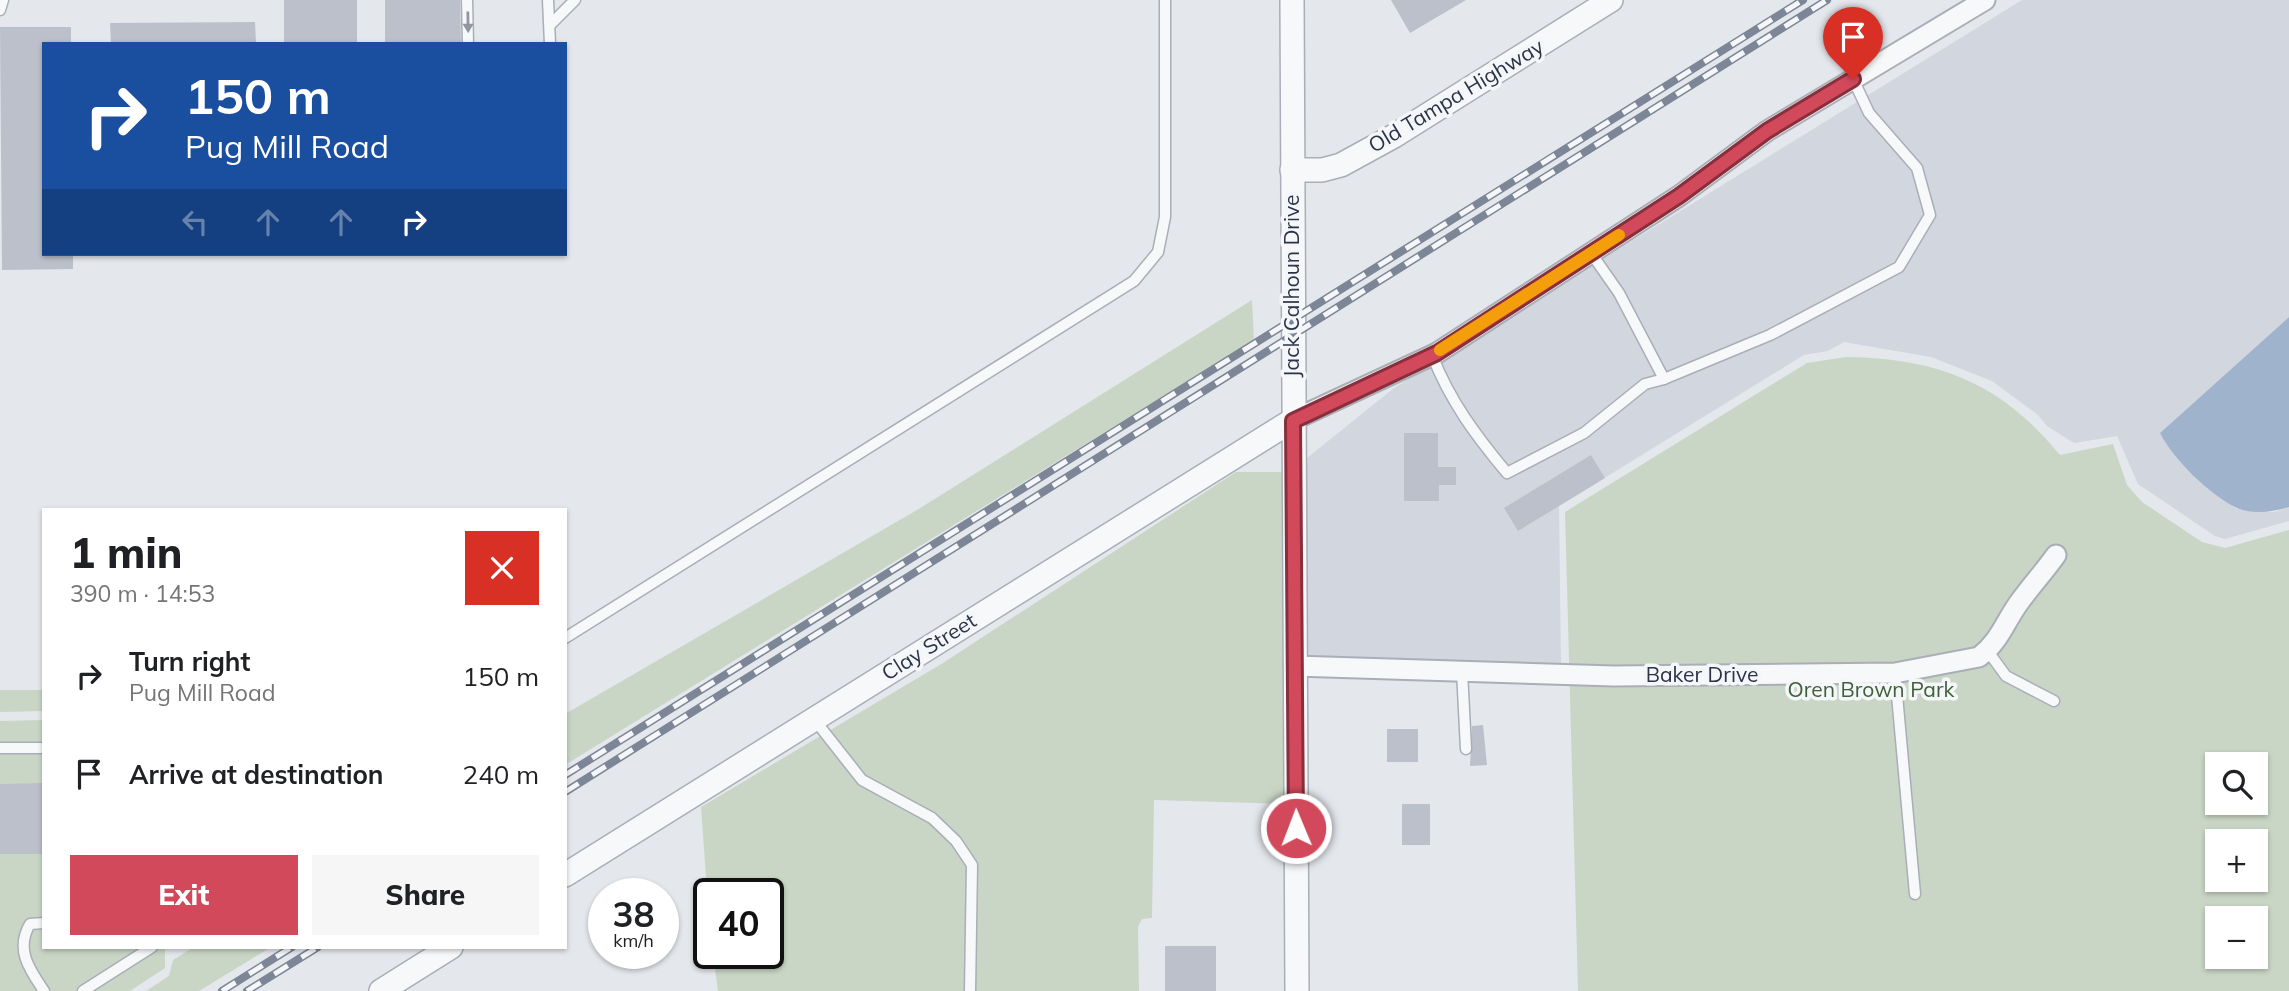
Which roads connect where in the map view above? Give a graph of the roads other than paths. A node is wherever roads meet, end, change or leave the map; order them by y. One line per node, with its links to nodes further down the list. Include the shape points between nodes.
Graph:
1 (3, 0): 9 (lane)
2 (467, 0): 11 (lane, one-way to 11)
3 (548, 0): 10 (lane)
4 (575, 0): 10 (lane)
5 (1165, 0): 20 (lane, via 1165,217 1158,252 1134,281)
6 (1292, 0): 14 (street, Jack Calhoun Drive)
7 (1611, 0): 14 (street, Old Tampa Highway, via 1341,165)
8 (1985, 0): 13 (street)
9 (0, 10)
10 (551, 23): 12 (lane)
11 (468, 42)
12 (550, 42)
13 (1853, 79): 15 (street, via 1767,131); 17 (lane, via 1869,113 1917,168 1930,215 1899,267 1770,335)
14 (1292, 170): 18 (street, Jack Calhoun Drive)
15 (1591, 253): 16 (street); 17 (lane, via 1619,293)
16 (1432, 355): 17 (lane, via 1467,426 1507,473 1584,433 1645,384); 18 (street)
17 (1664, 379)
18 (1293, 421): 22 (street, Jack Calhoun Drive); 26 (street, Clay Street)
19 (2056, 555): 21 (street)
20 (567, 637)
21 (1987, 650): 24 (street, Baker Drive, via 1979,656); 25 (lane, via 2006,676)
22 (1294, 666): 23 (street, Baker Drive); 39 (street, Jack Calhoun Drive)
23 (1462, 671): 24 (street, Baker Drive, via 1614,676); 29 (lane)
24 (1895, 673): 31 (lane)
25 (2054, 701)
26 (813, 719): 30 (street, Clay Street); 38 (lane, via 862,780 932,818 972,865)
27 (0, 748): 28 (lane)
28 (42, 748)
29 (1466, 749)
30 (567, 874)
31 (1915, 894)
32 (42, 923): 35 (lane, via 30,924 23,955)
33 (448, 949): 37 (street)
34 (135, 952): 36 (lane)
35 (44, 991)
36 (83, 991)
37 (381, 991)
38 (970, 991)
39 (1297, 991)

